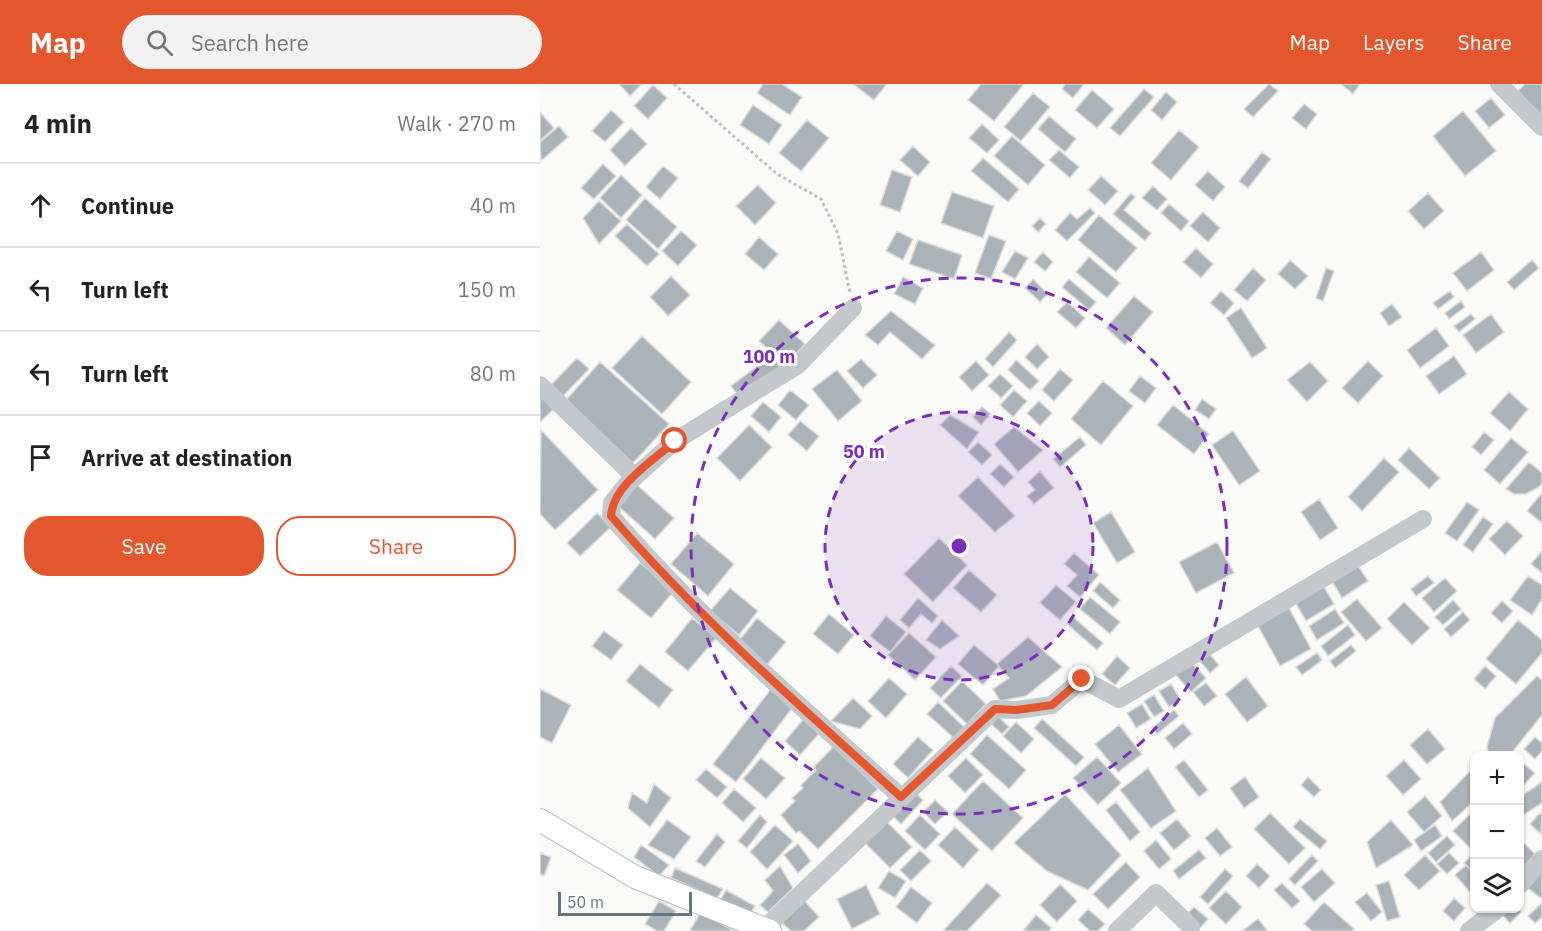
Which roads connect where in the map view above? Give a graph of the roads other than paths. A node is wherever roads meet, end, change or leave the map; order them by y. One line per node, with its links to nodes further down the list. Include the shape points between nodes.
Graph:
1 (1499, 84): 2 (street)
2 (1542, 127)
3 (853, 308): 5 (street, via 798,365 675,441)
4 (540, 386): 5 (street)
5 (635, 477): 7 (street, via 612,502 611,516 650,561 768,677)
6 (1423, 519): 7 (street, via 1119,699 1082,679 1052,705 995,709)
7 (901, 797): 13 (street)
8 (540, 820): 13 (main road, via 635,877)
9 (1542, 859): 10 (street)
10 (1524, 880)
11 (1494, 913): 15 (street)
12 (1191, 927): 14 (street, via 1156,893)
13 (768, 929)
14 (1117, 931)
15 (1469, 931)

